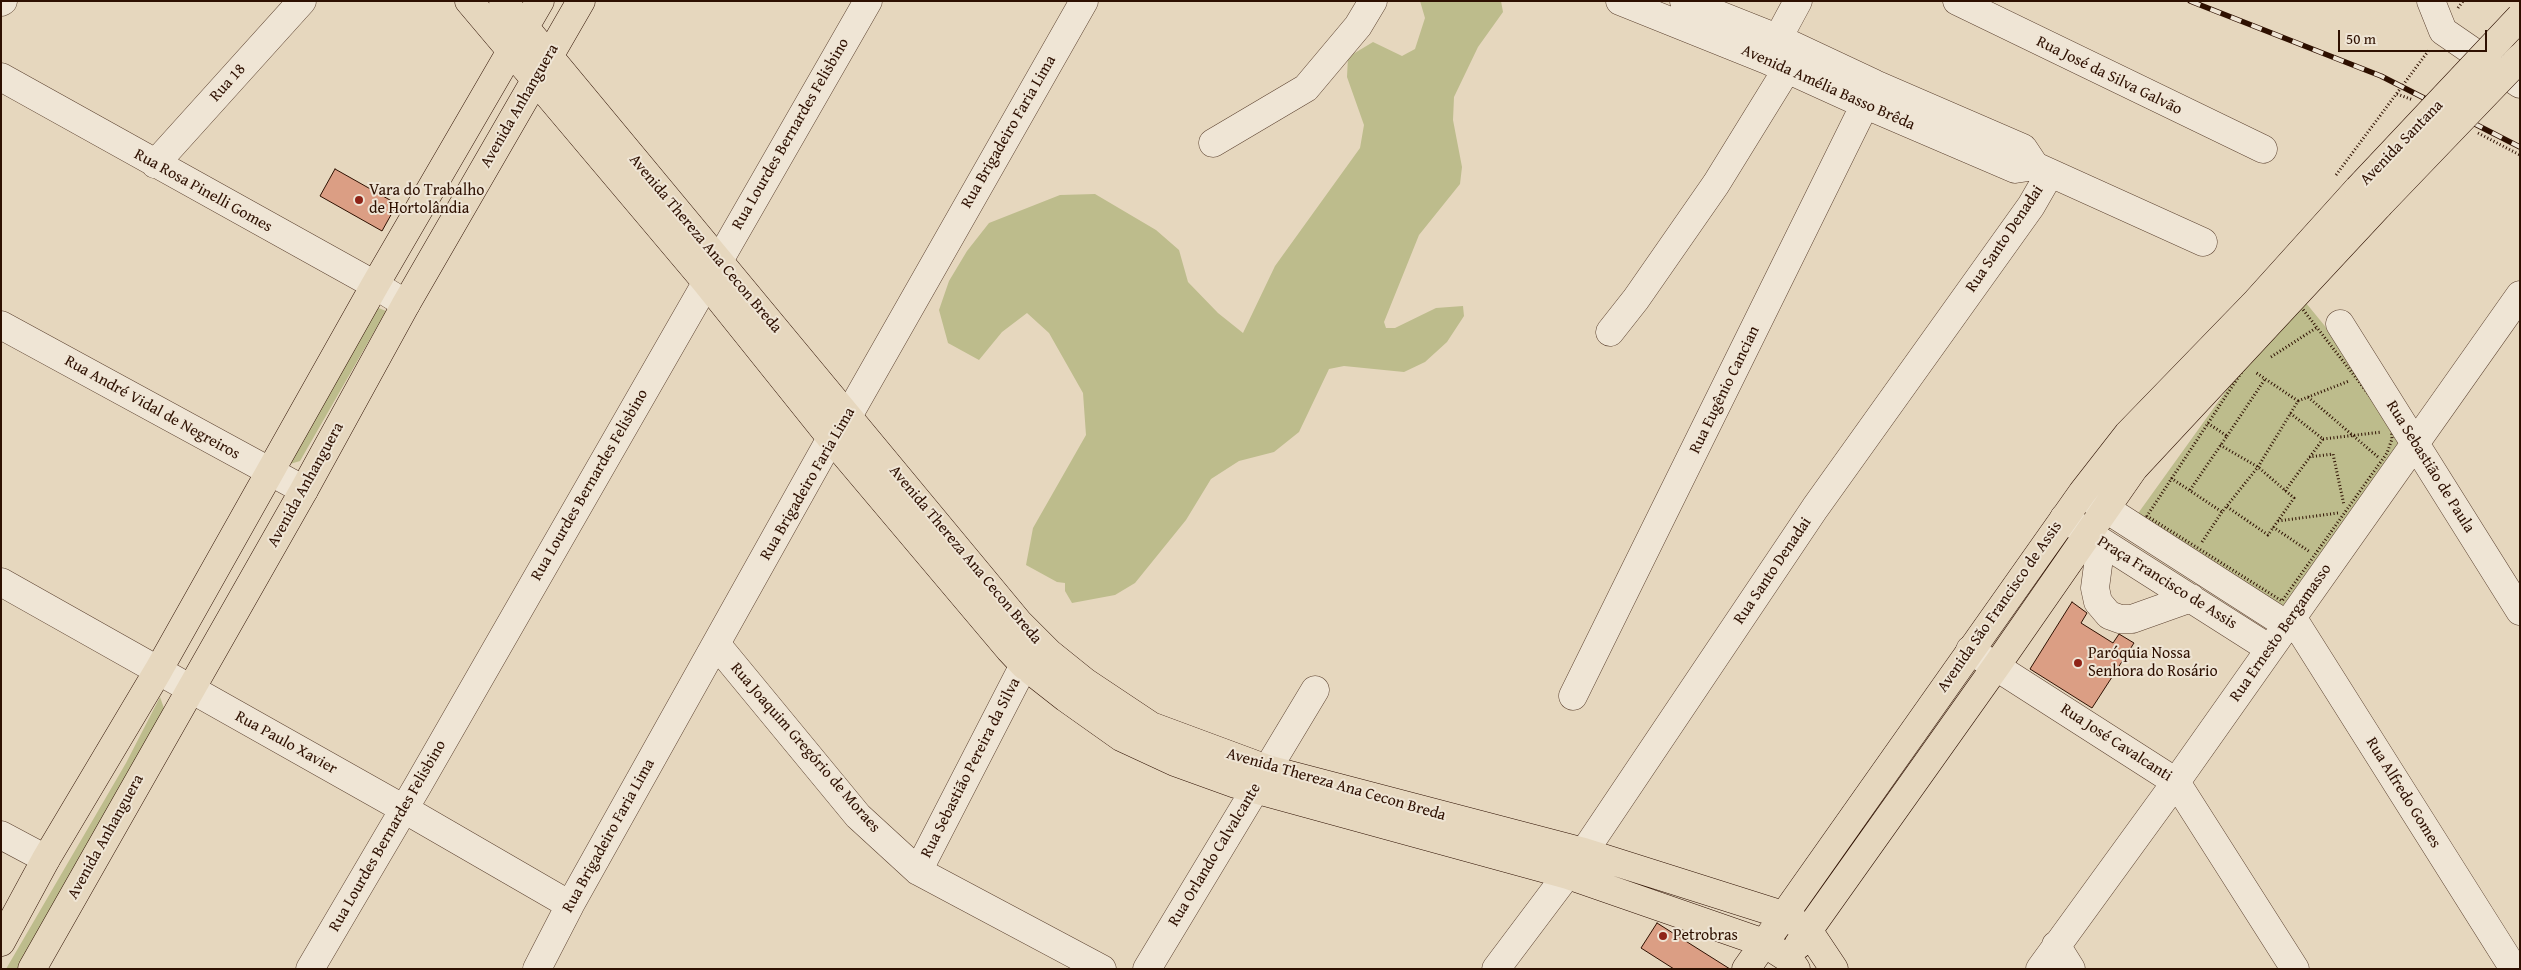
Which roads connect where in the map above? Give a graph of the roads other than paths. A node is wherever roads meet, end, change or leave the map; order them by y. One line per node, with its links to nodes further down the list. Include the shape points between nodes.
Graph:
1 (302, 1): 26 (street, Rua 18)
2 (469, 1): 16 (main road, Avenida Thereza Ana Cecon Breda)
3 (503, 1): 15 (main road, Avenida Thereza Ana Cecon Breda)
4 (540, 1): 15 (main road)
5 (581, 1): 18 (main road, Avenida Anhanguera)
6 (868, 1): 30 (street, Rua Lourdes Bernardes Felisbino)
7 (1084, 1): 38 (street, Rua Brigadeiro Faria Lima)
8 (1373, 1): 24 (street, via 1358,26 1306,88)
9 (1620, 1): 17 (street, Avenida Amélia Basso Brêda)
10 (1684, 1): 17 (street, Avenida Amélia Basso Brêda)
11 (1798, 1): 17 (street)
12 (1957, 1): 25 (street, Rua José da Silva Galvão)
13 (2436, 14): 22 (street)
14 (2520, 17): 28 (main road, Avenida Santana, bridge)
15 (525, 28): 16 (main road); 18 (main road, Avenida Thereza Ana Cecon Breda)
16 (511, 53): 21 (main road, Avenida Thereza Ana Cecon Breda); 32 (main road)
17 (1777, 56): 23 (street, Avenida Amélia Basso Brêda); 37 (street, via 1716,184 1636,300)
18 (548, 57): 21 (main road, Avenida Anhanguera); 30 (main road, Avenida Thereza Ana Cecon Breda)
19 (2520, 58): 28 (main road, Avenida Santana, bridge)
20 (1, 77): 26 (street, Rua Rosa Pinelli Gomes)
21 (534, 81): 30 (main road, Avenida Thereza Ana Cecon Breda); 34 (main road, Avenida Anhanguera)
22 (2520, 84)
23 (1870, 94): 27 (street, Avenida Amélia Basso Brêda, via 2023,148); 59 (street, Rua Eugênio Cancian)
24 (1213, 143)
25 (2263, 149)
26 (155, 164): 32 (street, Rua Rosa Pinelli Gomes)
27 (2042, 169): 29 (street, Avenida Amélia Basso Brêda); 64 (street, Rua Santo Denadai, via 2031,206 1815,508)
28 (2357, 190): 31 (main road, Avenida Santana)
29 (2203, 242)
30 (712, 271): 38 (main road, Avenida Thereza Ana Cecon Breda); 40 (main road, Avenida Thereza Ana Cecon Breda); 62 (street, Rua Lourdes Bernardes Felisbino)
31 (2297, 274): 43 (main road, Avenida São Francisco de Assis, via 2128,434); 44 (main road, Avenida São Francisco de Assis, via 2198,416 2134,468)
32 (374, 285): 34 (street, Rua Rosa Pinelli Gomes); 41 (main road)
33 (2520, 295): 39 (street, Rua Ernesto Bergamasso)
34 (406, 304): 42 (main road, Avenida Anhanguera)
35 (1, 325): 41 (street, Rua André Vidal de Negreiros)
36 (2328, 326): 39 (street, Rua Sebastião de Paula)
37 (1610, 332)
38 (848, 416): 40 (street, Rua Brigadeiro Faria Lima); 60 (main road, Avenida Thereza Ana Cecon Breda, via 1019,623 1049,653 1085,682 1151,726)
39 (2403, 437): 49 (street, Rua Sebastião de Paula); 50 (street, Rua Ernesto Bergamasso)
40 (831, 438): 51 (street, Rua Brigadeiro Faria Lima); 54 (main road, Avenida Thereza Ana Cecon Breda)
41 (268, 472): 42 (street, Rua André Vidal de Negreiros); 56 (main road)
42 (304, 490): 57 (main road, Avenida Anhanguera)
43 (2082, 493): 44 (street, Praça Francisco de Assis); 45 (main road, Avenida São Francisco de Assis)
44 (2105, 508): 46 (main road, Avenida São Francisco de Assis); 50 (street, Praça Francisco de Assis)
45 (2064, 518): 46 (street, Praça Francisco de Assis); 53 (main road, Avenida São Francisco de Assis)
46 (2095, 537): 48 (street, Praça Francisco de Assis); 48 (street, via 2095,588 2098,602 2109,614 2132,619); 55 (main road, Avenida São Francisco de Assis)
47 (1, 582): 56 (street, Rua Paulo Xavier)
48 (2191, 598): 52 (street, Praça Francisco de Assis)
49 (2520, 611)
50 (2290, 621): 52 (street, Rua Ernesto Bergamasso); 86 (street, Rua Alfredo Gomes)
51 (717, 645): 66 (street, Rua Joaquim Gregório de Moraes, via 858,816); 68 (street, Rua Brigadeiro Faria Lima)
52 (2270, 648): 61 (street, Rua Ernesto Bergamasso)
53 (1970, 650): 55 (street, Rua José Cavalcanti); 69 (main road, Avenida São Francisco de Assis)
54 (1024, 665): 60 (main road, Avenida Thereza Ana Cecon Breda, via 1121,737 1175,762); 66 (street, Rua Sebastião Pereira da Silva)
55 (1997, 666): 61 (street, Rua José Cavalcanti); 70 (main road, Avenida São Francisco de Assis)
56 (158, 671): 57 (street, Rua Paulo Xavier); 65 (main road)
57 (190, 689): 62 (street, Rua Paulo Xavier); 75 (main road, Avenida Anhanguera)
58 (1315, 690): 60 (street, Rua Orlando Calvalcante)
59 (1573, 696)
60 (1261, 779): 64 (main road, Avenida Thereza Ana Cecon Breda); 67 (main road, Avenida Thereza Ana Cecon Breda); 79 (street, Rua Orlando Calvalcante)
61 (2176, 782): 73 (street, Rua Ernesto Bergamasso); 85 (street, Rua José Cavalcanti)
62 (404, 809): 68 (street, Rua Paulo Xavier); 76 (street, Rua Lourdes Bernardes Felisbino)
63 (1, 835): 65 (street)
64 (1584, 852): 67 (street, Rua Santo Denadai); 69 (main road, Avenida Thereza Ana Cecon Breda)
65 (46, 859): 71 (main road)
66 (918, 871): 78 (street, Rua Joaquim Gregório de Moraes)
67 (1568, 875): 72 (main road, Avenida Thereza Ana Cecon Breda); 80 (street, Rua Santo Denadai)
68 (570, 905): 77 (street, Rua Brigadeiro Faria Lima)
69 (1782, 915): 70 (main road, Avenida Thereza Ana Cecon Breda); 72 (main road, Avenida São Francisco de Assis)
70 (1808, 930): 74 (main road, Avenida São Francisco de Assis); 82 (main road, Avenida Thereza Ana Cecon Breda)
71 (1, 942)
72 (1764, 943): 74 (main road, Avenida Thereza Ana Cecon Breda); 81 (main road, Avenida São Francisco de Assis)
73 (2056, 944): 83 (street, Rua Ernesto Bergamasso); 84 (street)
74 (1789, 965)
75 (32, 969)
76 (310, 969)
77 (537, 969)
78 (1102, 969)
79 (1147, 969)
80 (1496, 969)
81 (1746, 969)
82 (1834, 969)
83 (2040, 969)
84 (2072, 969)
85 (2295, 969)
86 (2514, 969)

